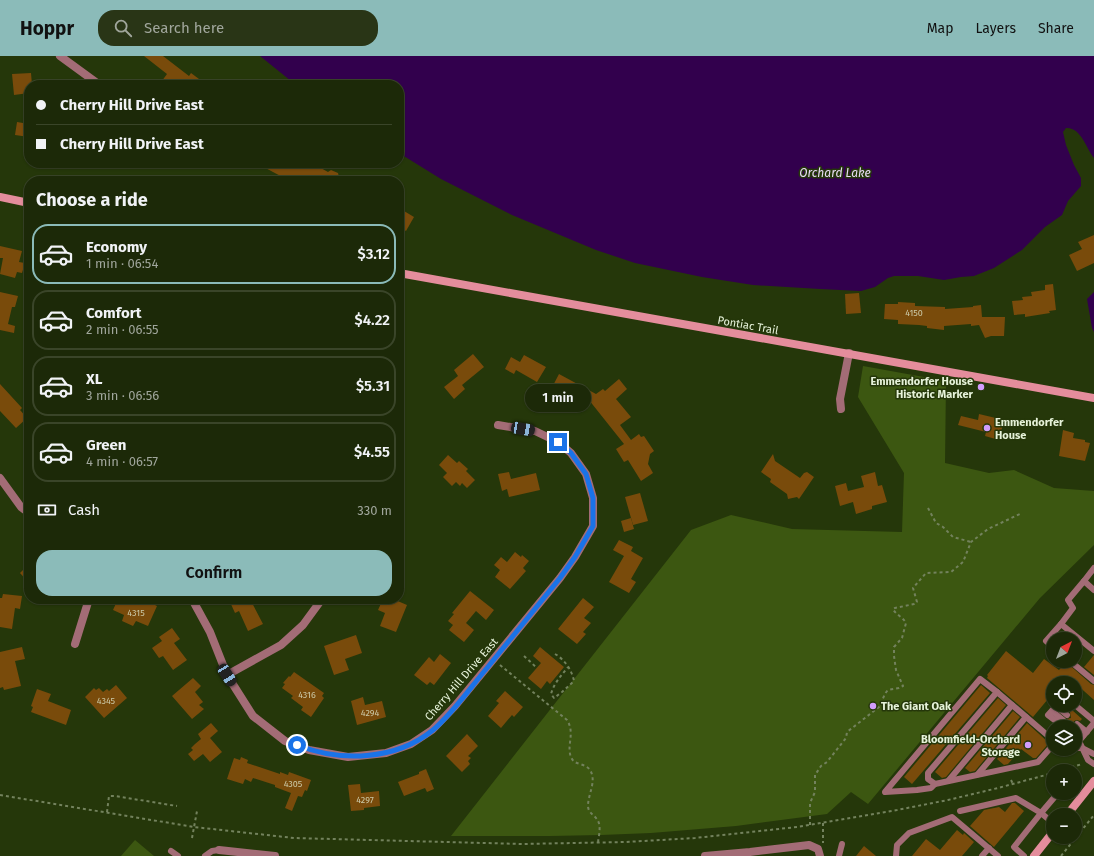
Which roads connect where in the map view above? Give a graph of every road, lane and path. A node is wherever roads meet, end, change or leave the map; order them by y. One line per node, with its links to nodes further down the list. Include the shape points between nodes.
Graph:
1 (60, 56): 2 (street)
2 (93, 80)
3 (0, 197): 4 (main road)
4 (24, 202)
5 (404, 275): 6 (main road, Pontiac Trail)
6 (849, 353): 7 (main road, Pontiac Trail); 8 (street, via 840,399)
7 (1094, 398)
8 (841, 409)
9 (498, 424): 27 (street, Cherry Hill Drive East, via 535,431 558,442 571,453 586,474 593,498 593,526 560,578)
10 (0, 478): 12 (street)
11 (928, 508): 14 (path, via 936,523 953,537)
12 (24, 509)
13 (1022, 513): 14 (path, via 988,529)
14 (971, 542): 65 (path, via 963,562 951,572 926,573 913,588 917,602 893,609 906,623 902,638 894,647 896,670 903,686 888,690 879,707 847,732 846,738 821,766 815,775 815,792 810,803)
15 (1094, 568): 16 (lane)
16 (1084, 581): 17 (lane); 21 (lane, via 1068,600 1073,608)
17 (1094, 590)
18 (87, 604): 23 (street)
19 (195, 604): 31 (street, Cherry Hill Drive East, via 210,632)
20 (318, 604): 31 (street, via 303,625 281,645)
21 (1061, 624): 22 (lane); 24 (lane)
22 (1054, 632)
23 (75, 644)
24 (1094, 651)
25 (555, 654): 28 (path)
26 (524, 656): 29 (path)
27 (493, 660): 31 (street, Cherry Hill Drive East, via 432,730 411,744 386,753 348,757 309,750 285,741 253,716); 69 (path, via 570,725 572,759 586,766 592,776 588,806 590,813 600,824)
28 (568, 667): 28 (path, via 574,681 554,698 551,694 555,681)
29 (537, 668)
30 (1078, 668): 32 (lane)
31 (227, 675)
32 (1094, 681)
33 (997, 692): 34 (lane); 52 (lane, via 928,773 928,779); 52 (lane, via 980,679 885,792 931,788)
34 (1012, 705): 37 (lane); 49 (lane)
35 (1055, 707): 35 (lane, via 1063,720 1048,715)
36 (1082, 712): 38 (lane)
37 (1026, 717): 39 (lane); 47 (lane)
38 (1094, 722): 40 (lane)
39 (1046, 734)
40 (1082, 735)
41 (1082, 748): 43 (lane); 44 (lane)
42 (1046, 753): 47 (lane, via 1038,762)
43 (1094, 754)
44 (1088, 760): 45 (path); 46 (lane)
45 (1082, 764)
46 (1094, 764)
47 (978, 774): 49 (lane)
48 (1046, 775): 53 (path)
49 (949, 780): 52 (lane)
50 (1011, 780): 53 (path)
51 (1094, 780): 57 (main road)
52 (935, 784)
53 (1012, 784): 64 (path, via 924,805)
54 (0, 795): 60 (path)
55 (1052, 800): 61 (lane)
56 (177, 806): 60 (path, via 109,796)
57 (1072, 808)
58 (197, 811): 66 (path)
59 (960, 811): 61 (lane, via 1016,798)
60 (106, 812): 66 (path)
61 (1041, 813): 63 (lane); 83 (lane, via 1014,847)
62 (1094, 815): 85 (path)
63 (1046, 817)
64 (823, 823): 65 (path); 74 (path, via 823,845)
65 (810, 825): 69 (path, via 695,838)
66 (194, 827): 67 (path); 69 (path, via 317,839 522,844)
67 (192, 838)
68 (1046, 841): 84 (main road)
69 (598, 842)
70 (842, 844): 79 (lane)
71 (989, 848): 80 (lane, via 952,817 908,833 897,845); 81 (lane); 82 (lane)
72 (171, 850): 75 (lane)
73 (219, 850): 76 (lane); 77 (street)
74 (820, 855): 78 (street, via 818,849 809,845)
75 (178, 856)
76 (205, 856)
77 (275, 856)
78 (706, 856)
79 (839, 856)
80 (896, 856)
81 (982, 856)
82 (998, 856)
83 (1024, 856)
84 (1034, 856)
85 (1061, 856)

